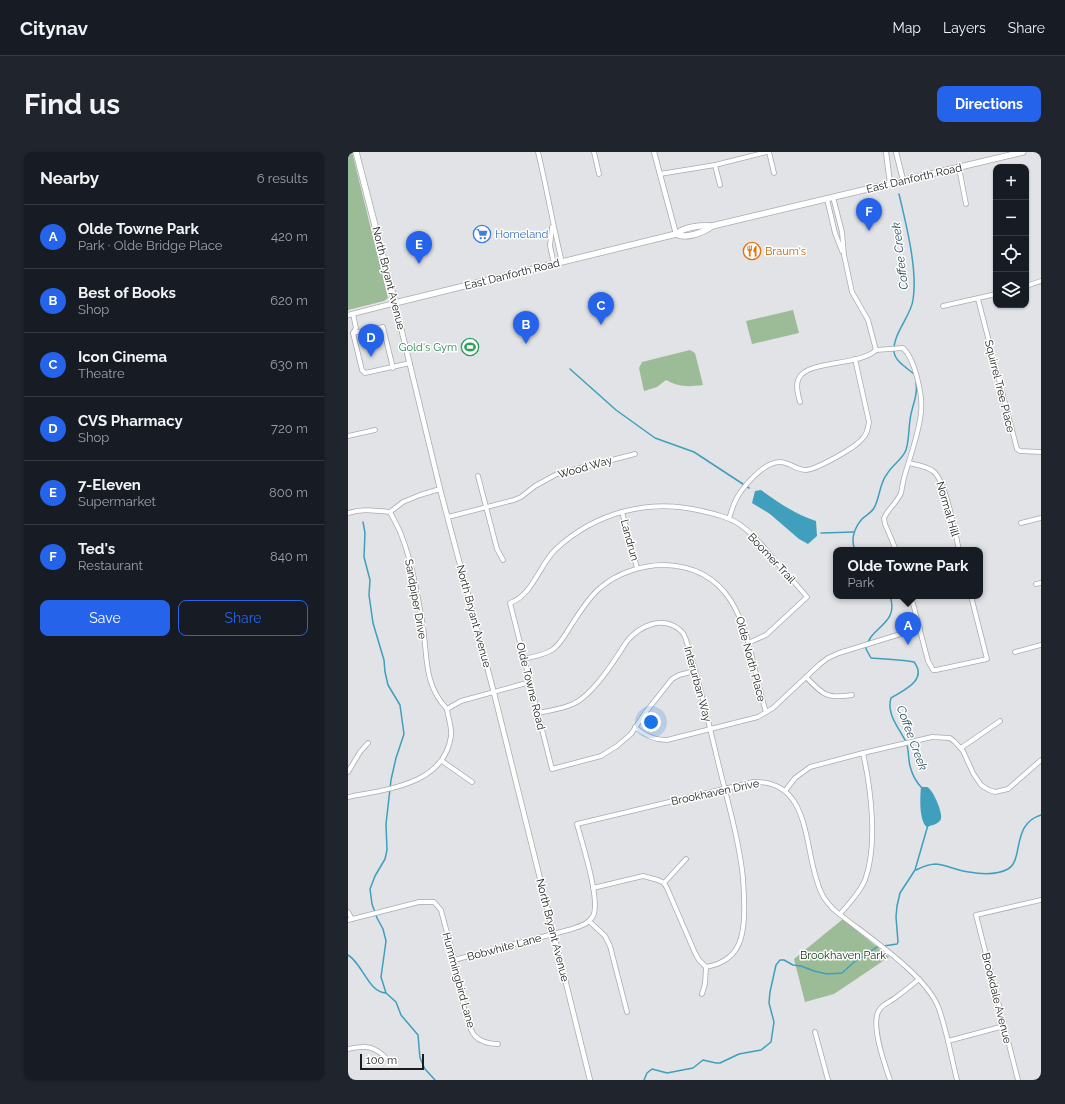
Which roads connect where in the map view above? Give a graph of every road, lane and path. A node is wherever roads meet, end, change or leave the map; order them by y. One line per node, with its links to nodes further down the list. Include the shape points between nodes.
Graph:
1 (356, 152): 29 (main road, North Bryant Avenue)
2 (538, 152): 20 (street)
3 (594, 152): 12 (street)
4 (654, 152): 13 (street)
5 (768, 152): 9 (street); 11 (street)
6 (886, 152): 15 (street)
7 (896, 152): 14 (street)
8 (1023, 152): 10 (main road, East Danforth Road)
9 (715, 165): 13 (street); 16 (street)
10 (959, 168): 14 (main road, East Danforth Road); 19 (street)
11 (774, 173)
12 (599, 174)
13 (660, 174): 21 (street)
14 (903, 180): 15 (main road, East Danforth Road)
15 (890, 183): 17 (main road, East Danforth Road)
16 (720, 185)
17 (833, 197): 18 (main road, East Danforth Road); 22 (street, via 842,232)
18 (827, 199): 21 (main road, East Danforth Road, via 712,226 705,231 681,237); 22 (street, via 835,233)
19 (966, 204)
20 (552, 223): 23 (street); 24 (street, via 550,246)
21 (676, 234): 23 (main road, East Danforth Road)
22 (844, 255): 33 (street, via 852,292 868,320)
23 (562, 262): 24 (main road, East Danforth Road)
24 (554, 264): 29 (main road, East Danforth Road)
25 (1041, 281): 26 (street)
26 (1029, 285)
27 (993, 295): 28 (street)
28 (978, 298): 30 (street); 40 (street, Squirrel Tree Place, via 1017,449)
29 (395, 303): 31 (street, East Danforth Road); 35 (street, North Bryant Avenue)
30 (943, 306)
31 (351, 315): 32 (street, via 356,328)
32 (353, 333): 36 (street, via 362,370 365,373); 36 (street, via 383,328)
33 (876, 350): 34 (street); 42 (street, via 903,348 909,356 917,379 922,410)
34 (855, 360): 37 (street, via 815,368 802,374 797,386); 50 (street, via 869,422 864,438 850,449 812,468 801,469 783,462 772,463 747,484 734,504)
35 (410, 363): 36 (street); 44 (street, North Bryant Avenue)
36 (393, 368)
37 (800, 402)
38 (375, 430): 39 (street)
39 (348, 436)
40 (1041, 452)
41 (635, 454): 45 (street, Wood Way, via 557,474 534,486 521,497)
42 (909, 463): 53 (street, via 901,492 884,518); 54 (street, Normal Hill, via 926,466 939,476)
43 (478, 476): 45 (street)
44 (440, 489): 46 (street, via 403,502); 49 (street, North Bryant Avenue)
45 (486, 508): 49 (street, Wood Way); 55 (street, via 497,549)
46 (390, 512): 48 (street, via 370,510); 72 (street, Sandpiper Drive, via 403,538 409,558 422,622 428,674 437,695)
47 (622, 512): 50 (street, Boomer Trail, via 647,506 676,506); 56 (street, Landrun); 61 (street, Boomer Trail, via 598,520 567,540 555,550 526,592)
48 (348, 513)
49 (448, 517): 70 (street, North Bryant Avenue)
50 (729, 518): 63 (street, Boomer Trail, via 752,535 807,597 766,635)
51 (1041, 518): 52 (street)
52 (1021, 523)
53 (895, 547)
54 (958, 547)
55 (503, 560)
56 (637, 568): 63 (street, Olde North Place, via 658,565 683,567 712,580 732,600 742,621); 66 (street, Olde North Place, via 599,588 561,642 552,650)
57 (1041, 583): 58 (street)
58 (1036, 584)
59 (912, 599): 62 (street)
60 (972, 599): 62 (street, via 987,659 944,670 933,670 928,661)
61 (510, 603): 66 (street, Olde Towne Road)
62 (920, 628): 68 (street, via 828,658)
63 (748, 643): 73 (street, Olde North Place)
64 (1041, 645): 65 (street)
65 (1014, 652)
66 (523, 659): 69 (street, Olde Towne Road)
67 (695, 671): 74 (street, Interurban Way, via 687,642 681,631 667,624 650,624 633,634 585,697 562,708); 76 (street, via 672,679); 77 (street, Interurban Way)
68 (806, 677): 71 (street, via 830,696); 73 (street)
69 (530, 682): 70 (street); 74 (street, Olde Towne Road)
70 (494, 693): 72 (street, via 461,701); 97 (street, North Bryant Avenue)
71 (852, 695)
72 (447, 709): 81 (street, via 451,735 446,755)
73 (766, 712): 77 (street, via 753,719)
74 (537, 713): 76 (street, Olde Towne Road, via 552,769 601,756 617,746)
75 (1000, 721): 79 (street)
76 (636, 727): 77 (street, via 644,734 659,740)
77 (710, 730): 85 (street, Interurban Way)
78 (368, 743): 83 (street)
79 (961, 748): 80 (street, via 950,738 932,737); 82 (street, via 981,785 995,792 1008,789)
80 (863, 753): 87 (street, via 810,767 795,778); 94 (street, via 871,805 870,859 865,881)
81 (442, 760): 84 (street); 88 (street, via 428,773 409,784)
82 (1041, 760)
83 (348, 772)
84 (472, 782)
85 (724, 789): 87 (street, Brookhaven Drive, via 764,781); 91 (street, Brookhaven Drive, via 577,824); 99 (street, Interurban Way, via 742,872 744,926 732,956 722,963)
86 (348, 790): 88 (street)
87 (785, 791): 94 (street, Brookhaven Drive, via 799,809 822,894)
88 (349, 796)
89 (686, 859): 90 (street)
90 (664, 883): 91 (street, via 643,876); 99 (street, via 687,937 699,960)
91 (593, 888): 96 (street, Brookhaven Drive, via 595,911)
92 (1041, 900): 103 (street, Brookdale Avenue, via 976,915)
93 (348, 912): 95 (street)
94 (840, 914): 100 (street, Brookhaven Drive)
95 (350, 920): 98 (street, Hummingbird Lane, via 419,902 434,902 441,910)
96 (589, 922): 97 (street); 102 (street, via 605,936 610,946)
97 (554, 934): 98 (street, Bobwhite Lane); 109 (street, North Bryant Avenue)
98 (454, 960): 106 (street, Hummingbird Lane, via 474,1036 490,1044)
99 (706, 967): 101 (street)
100 (919, 979): 105 (street, Brookhaven Drive, via 939,1008); 111 (street, via 884,1004 877,1014 876,1026)
101 (702, 994)
102 (627, 1012)
103 (1004, 1026): 105 (street); 113 (street, Brookdale Avenue)
104 (815, 1032): 110 (street)
105 (948, 1041): 112 (street, Brookhaven Drive)
106 (498, 1044)
107 (348, 1048): 108 (street, via 374,1048)
108 (388, 1060)
109 (590, 1080)
110 (828, 1080)
111 (890, 1080)
112 (957, 1080)
113 (1018, 1080)

